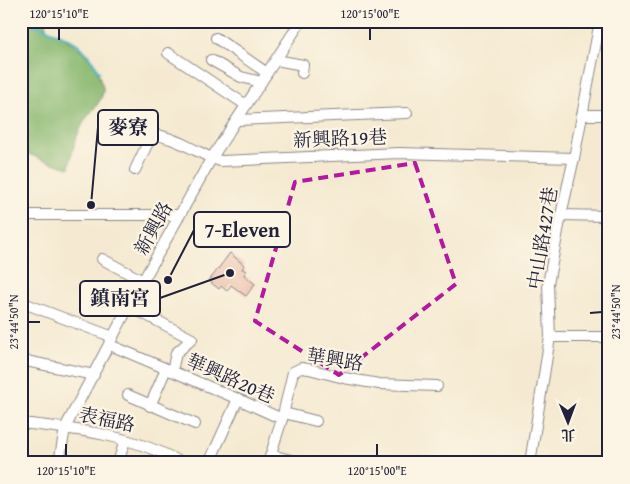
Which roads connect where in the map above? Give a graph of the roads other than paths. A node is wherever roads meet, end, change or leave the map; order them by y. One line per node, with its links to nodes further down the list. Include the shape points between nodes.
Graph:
1 (301, 21): 6 (street, 新興路)
2 (600, 21): 13 (street, 中山路427巷)
3 (216, 38): 8 (street)
4 (168, 53): 10 (street)
5 (211, 60): 9 (street, via 241,77)
6 (276, 60): 7 (street, via 303,65); 8 (street, 新興路)
7 (302, 73)
8 (268, 74): 9 (street, 新興路)
9 (261, 82): 10 (street, 新興路)
10 (246, 105): 14 (street, 新興路)
11 (408, 114): 14 (street)
12 (609, 114): 13 (street)
13 (582, 115): 15 (street, 中山路427巷)
14 (237, 120): 16 (street, 新興路)
15 (574, 158): 16 (street, 新興路19巷, via 399,153); 19 (street, 中山路427巷)
16 (211, 159): 17 (street, 新興路19巷, via 152,134); 20 (street, 新興路)
17 (135, 170)
18 (21, 215): 20 (street)
19 (561, 215): 21 (street); 26 (street, 中山路427巷, via 548,284)
20 (179, 216): 23 (street, 新興路)
21 (609, 216)
22 (102, 260): 23 (street)
23 (143, 281): 25 (street, 新興路)
24 (21, 302): 28 (street, 華興路20巷)
25 (129, 306): 28 (street, 新興路); 30 (street, via 192,339 176,353)
26 (550, 337): 27 (street); 48 (street, 中山路427巷)
27 (609, 337)
28 (111, 341): 30 (street, 華興路20巷); 31 (street, 新興路)
29 (21, 360): 31 (street)
30 (169, 370): 34 (street, 華興路20巷); 35 (street, 華興路20巷)
31 (94, 375): 40 (street, 新興路)
32 (437, 386): 36 (street, 華興路, via 379,384 301,368 293,372)
33 (128, 396): 35 (street)
34 (238, 399): 36 (street, 華興路20巷); 46 (street)
35 (150, 406): 39 (street)
36 (283, 416): 37 (street, 華興路20巷); 42 (street, 華興路)
37 (316, 421)
38 (21, 423): 40 (street, 表福路)
39 (195, 424)
40 (66, 428): 41 (street, 表福路); 43 (street, 新興路)
41 (125, 440): 44 (street); 45 (street, 表福路)
42 (270, 459): 47 (street)
43 (59, 463)
44 (118, 463)
45 (182, 463)
46 (209, 463)
47 (303, 463)
48 (530, 463)

